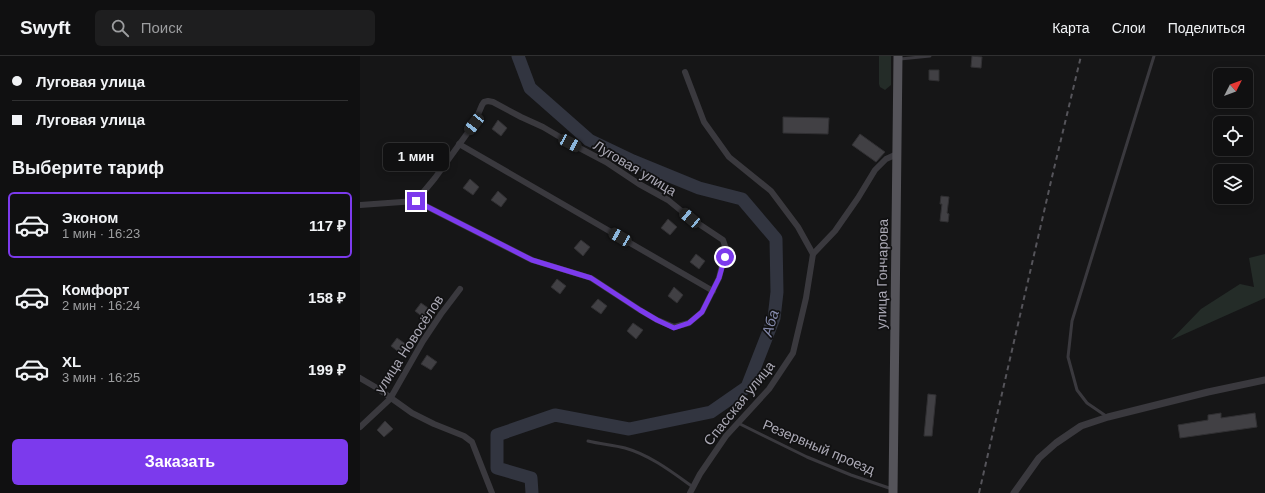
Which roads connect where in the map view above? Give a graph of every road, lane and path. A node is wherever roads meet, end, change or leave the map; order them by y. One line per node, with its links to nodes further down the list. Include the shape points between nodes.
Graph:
1 (930, 56): 3 (lane)
2 (1154, 56): 15 (lane, via 1072,321 1068,357 1077,390 1087,402)
3 (898, 58): 6 (main road, улица Гончарова)
4 (685, 72): 9 (street, via 704,122 729,157 771,191 798,227)
5 (459, 144): 7 (street, Луговая улица); 11 (street); 11 (street, Луговая улица, via 474,124 484,102 488,101 543,127 606,162 668,200 723,240 725,257)
6 (897, 154): 9 (street, via 886,159 875,170 836,231); 20 (main road, улица Гончарова)
7 (416, 201): 8 (street); 11 (street, Луговая улица, via 532,260 591,278 640,310 674,328 689,323 702,312)
8 (360, 205)
9 (813, 254): 16 (street, Спасская улица, via 793,353 769,389)
10 (460, 289): 14 (street, улица Новосёлов, via 423,341)
11 (713, 291)
12 (360, 378): 14 (street)
13 (1265, 380): 15 (street)
14 (390, 399): 17 (street, улица Новосёлов); 21 (street, via 412,413 472,442)
15 (1108, 417): 23 (street, via 1081,426 1056,443 1039,458)
16 (738, 423): 19 (street, Спасская улица, via 726,436); 20 (lane, Резервный проезд, via 807,457)
17 (360, 427)
18 (588, 441): 19 (lane, via 626,448 652,459)
19 (693, 486): 22 (street, Спасская улица)
20 (893, 491)
21 (492, 493)
22 (690, 493)
23 (1014, 493)

